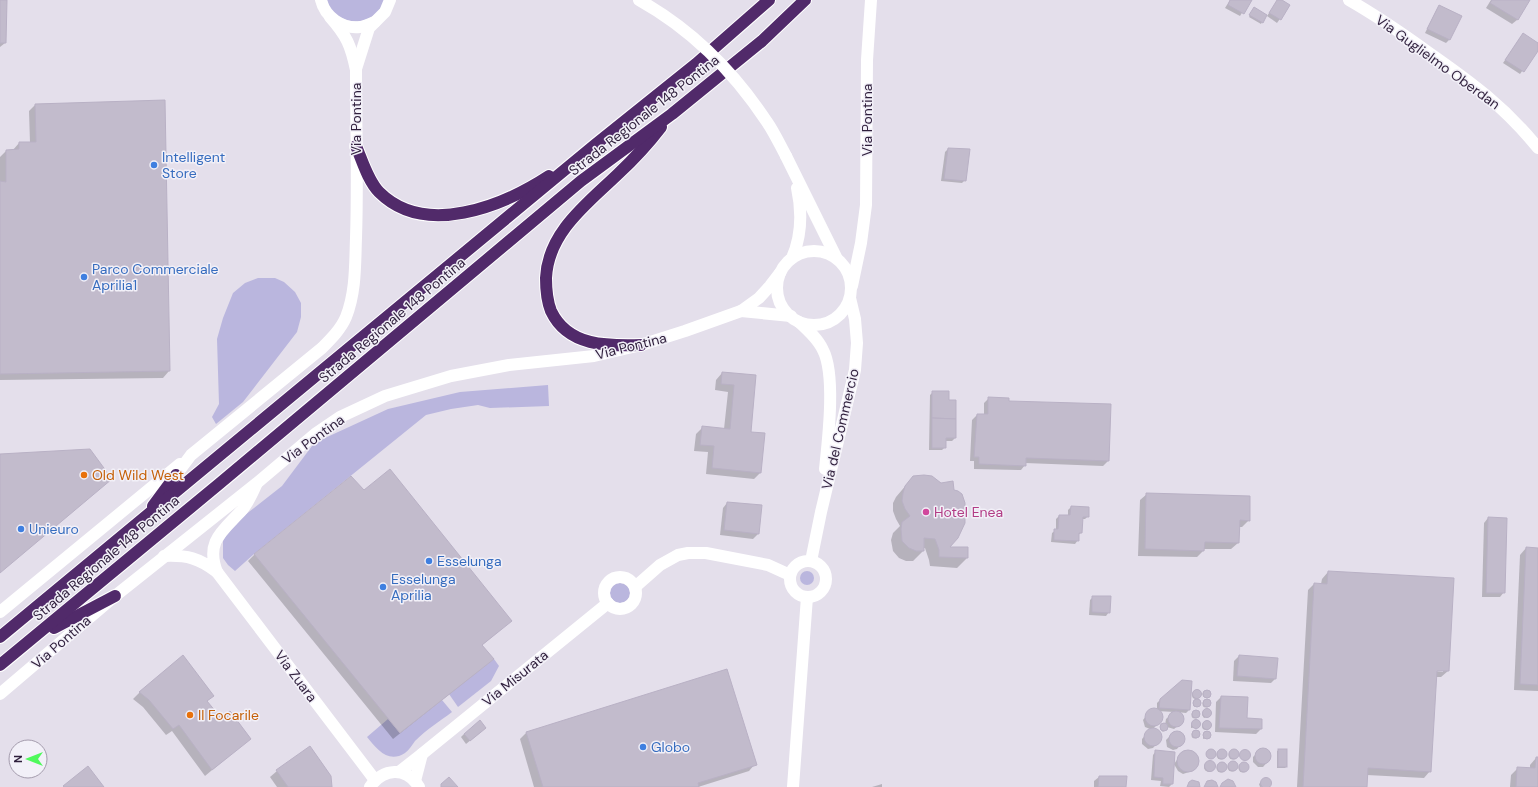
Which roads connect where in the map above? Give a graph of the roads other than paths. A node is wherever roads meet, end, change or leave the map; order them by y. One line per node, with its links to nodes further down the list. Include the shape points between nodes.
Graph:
1 (390, 0): 9 (street, via 385,12)
2 (639, 0): 15 (street, bridge, via 686,32 720,62 768,123)
3 (769, 0): 12 (highway, Strada Regionale 148 Pontina, via 696,64)
4 (805, 0): 11 (highway, Strada Regionale 148 Pontina, via 762,41)
5 (871, 0): 19 (street, Via Pontina, via 867,60 866,206)
6 (1349, 0): 14 (street, Via Guglielmo Oberdan, via 1403,34 1489,96 1508,113)
7 (321, 2): 8 (street)
8 (330, 17): 9 (street, via 344,26 360,27); 10 (street, via 343,31 352,50)
9 (376, 21): 10 (street, via 369,28)
10 (356, 70): 13 (street, Via Pontina)
11 (672, 114): 22 (highway, via 640,152 586,203 568,224 551,254 546,274 546,293 550,308 556,319 573,335 588,342 608,346); 38 (highway, Strada Regionale 148 Pontina, via 581,181)
12 (596, 144): 13 (highway, via 542,181 512,196 483,208 438,215 414,212 395,204 378,192 366,172); 27 (highway, Strada Regionale 148 Pontina)
13 (356, 146): 23 (street, Via Pontina, via 354,287 346,318 322,348)
14 (1538, 148)
15 (786, 156): 16 (street); 17 (street, via 794,176 800,211 799,238)
16 (836, 257): 17 (street, via 814,250 802,252); 19 (street, via 850,275)
17 (792, 258): 18 (street)
18 (780, 273): 20 (street, Via Pontina, via 759,298); 21 (street, via 777,292 780,302)
19 (851, 292): 21 (street, via 843,312 832,321 817,325); 26 (street, Via del Commercio, via 855,319 855,370)
20 (741, 311): 21 (street, Via Pontina); 22 (street, Via Pontina)
21 (794, 319): 26 (street, Via del Commercio, via 819,342 829,370 828,439)
22 (642, 345): 25 (street, Via Pontina, via 583,358 488,368 400,390 354,410 328,425)
23 (190, 455): 24 (street, Via Pontina); 36 (street, Via Pontina)
24 (176, 475): 27 (highway)
25 (257, 483): 28 (street, Via Pontina); 30 (street, Via Zuara, via 247,504 217,537 212,556)
26 (821, 512): 29 (street, Via del Commercio)
27 (141, 521): 37 (highway, Strada Regionale 148 Pontina)
28 (164, 556): 30 (street, Via Zuara, via 188,556); 33 (street, Via Pontina)
29 (811, 561): 31 (street, via 799,562); 34 (street, via 824,570 826,582 820,593)
30 (217, 572): 43 (street, Via Zuara)
31 (790, 575): 32 (street, via 768,565 706,553 692,553 678,556 660,565); 34 (street, via 794,591)
32 (635, 587): 35 (street, via 636,597 631,605 621,609); 35 (street, via 628,579 617,577 605,588)
33 (115, 596): 38 (highway); 40 (street, Via Pontina)
34 (807, 597): 45 (street)
35 (608, 603): 41 (street, Via Misurata)
36 (0, 612)
37 (0, 637)
38 (32, 640): 39 (highway, Strada Regionale 148 Pontina)
39 (0, 665)
40 (0, 694)
41 (422, 754): 42 (street, Via Misurata); 44 (street)
42 (399, 772): 43 (street, via 382,775); 44 (street)
43 (372, 784)
44 (417, 784)
45 (793, 787)

